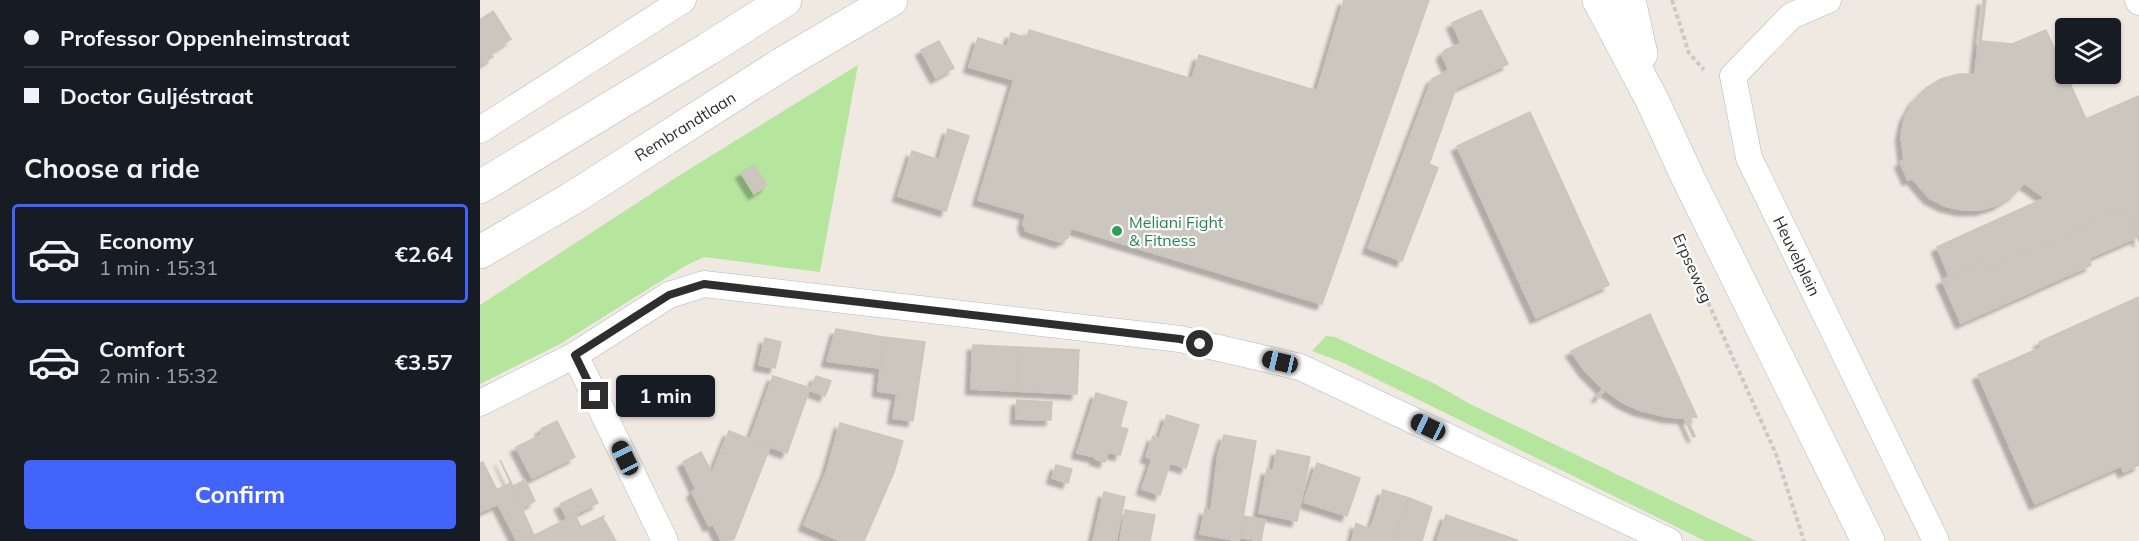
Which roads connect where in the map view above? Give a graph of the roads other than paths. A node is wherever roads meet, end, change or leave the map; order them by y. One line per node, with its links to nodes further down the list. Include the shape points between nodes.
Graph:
1 (683, 0): 8 (street)
2 (785, 0): 9 (main road)
3 (891, 0): 10 (main road, Rembrandtlaan)
4 (1599, 0): 7 (main road, Erpseweg)
5 (1629, 0): 7 (main road, Erpseweg)
6 (1828, 0): 16 (street, Heuvelplein, via 1791,16 1733,76 1749,158)
7 (1652, 99): 15 (main road, Erpseweg)
8 (480, 130)
9 (480, 187)
10 (480, 252)
11 (575, 355): 12 (street); 13 (street); 14 (street, via 669,295 704,284 1180,339 1300,367)
12 (480, 403)
13 (665, 541)
14 (1669, 541)
15 (1868, 541)
16 (1936, 541)

